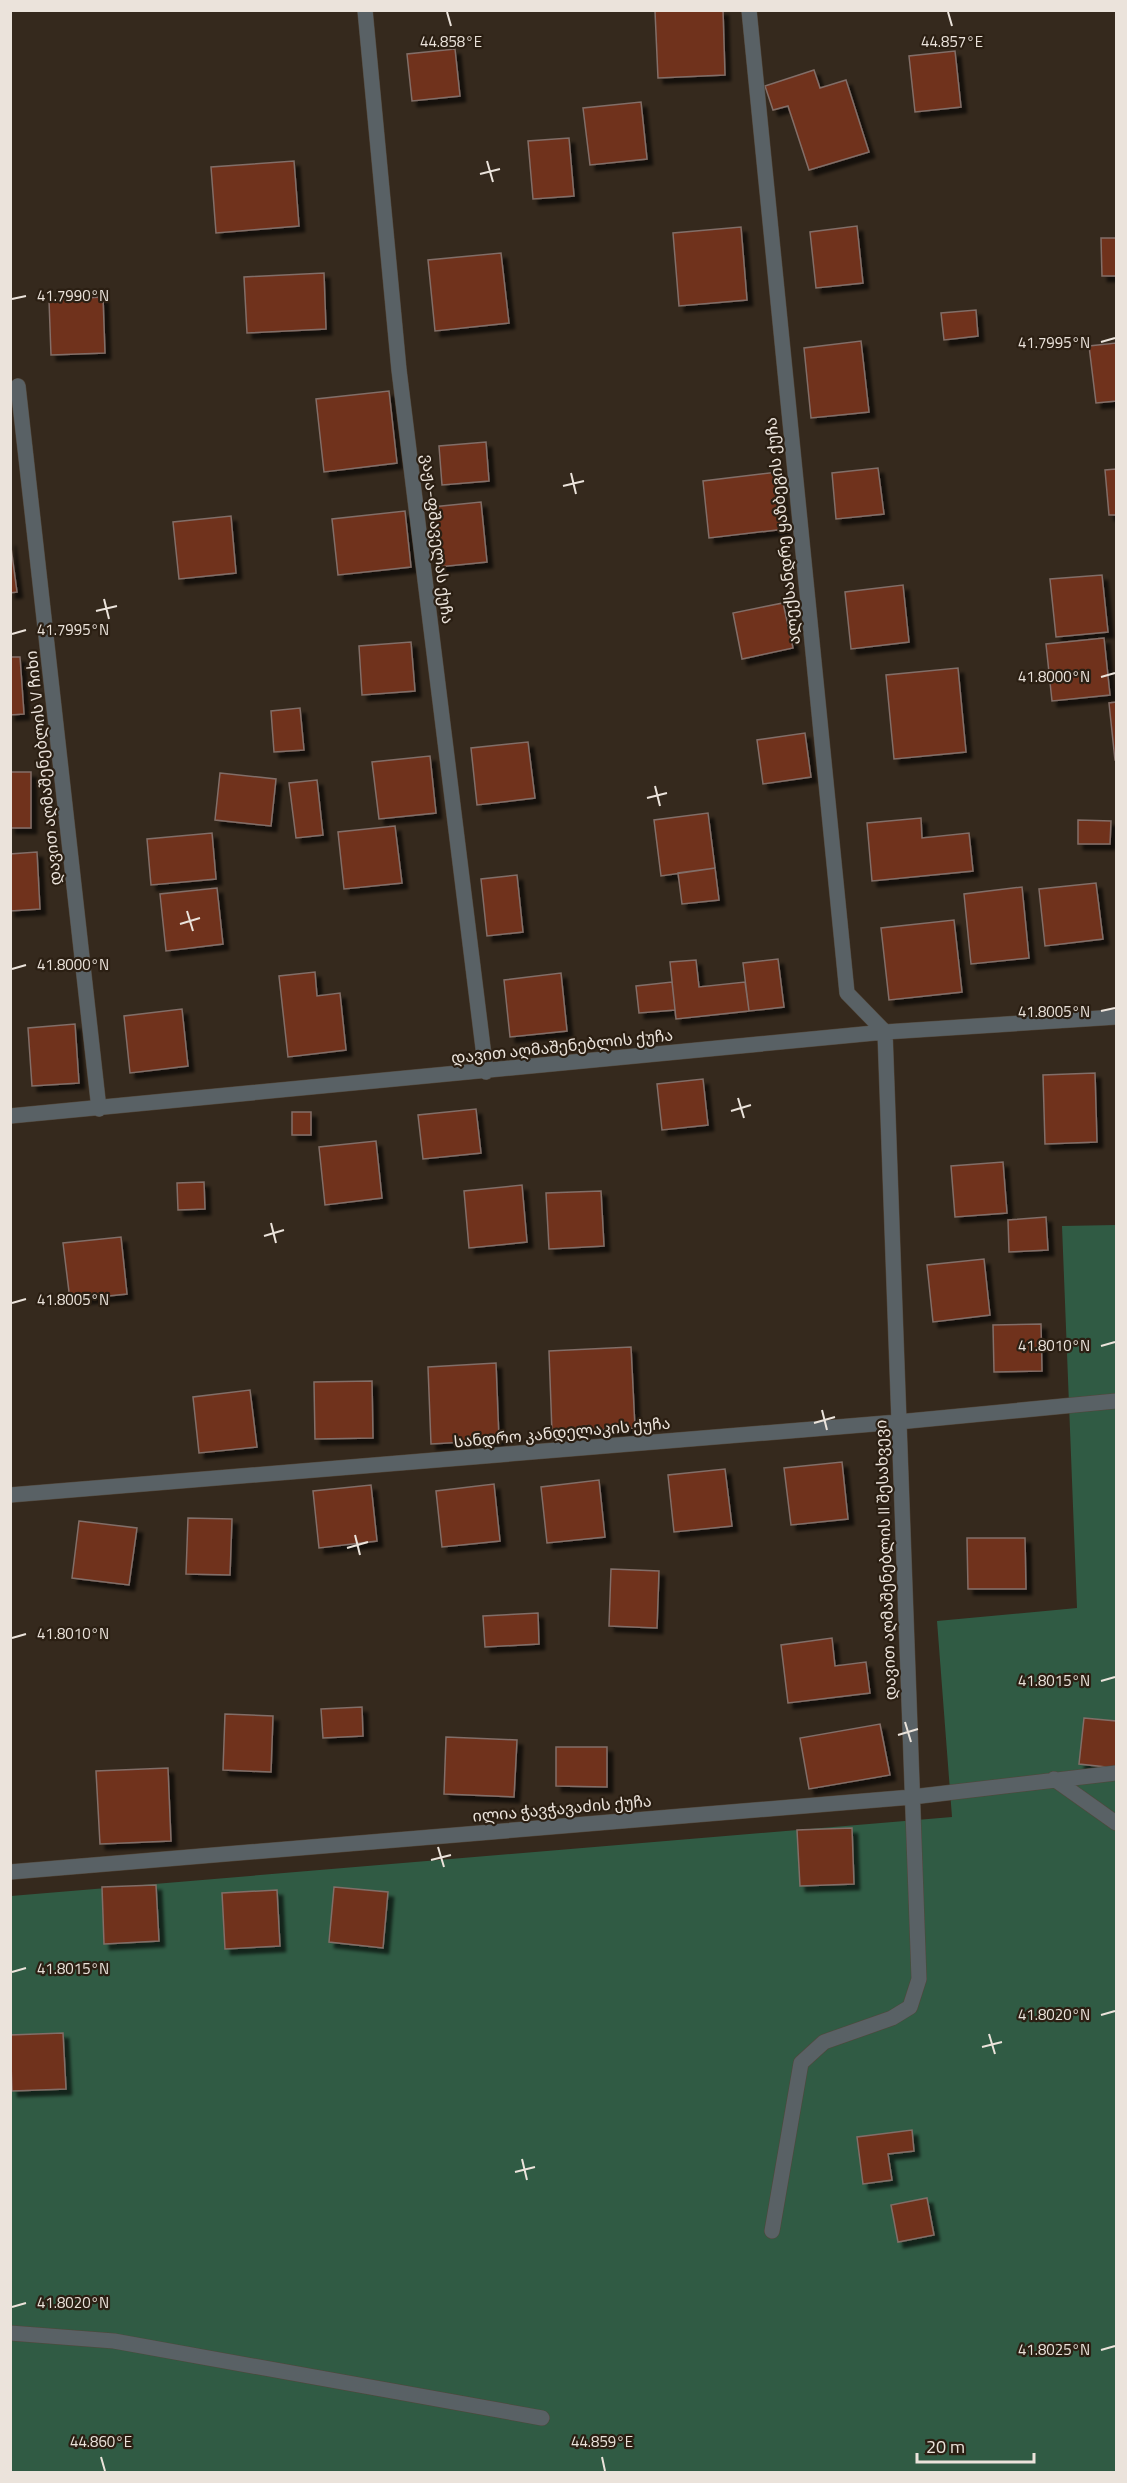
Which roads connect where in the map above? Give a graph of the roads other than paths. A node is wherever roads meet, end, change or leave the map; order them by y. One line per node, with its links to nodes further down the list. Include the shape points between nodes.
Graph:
1 (365, 10): 6 (street, ვაჟა-ფშაველას ქუჩა, via 400,382)
2 (749, 10): 5 (street, ალექსანდრე ყაზბეგის ქუჩა, via 847,993)
3 (18, 386): 7 (street, დავით აღმაშენებლის V ჩიხი)
4 (1116, 1017): 5 (street, დავით აღმაშენებლის ქუჩა)
5 (885, 1032): 6 (street, დავით აღმაშენებლის ქუჩა); 10 (street, დავით აღმაშენებლის II შესახვევი)
6 (486, 1072): 7 (street, დავით აღმაშენებლის ქუჩა)
7 (99, 1109): 8 (street, დავით აღმაშენებლის ქუჩა)
8 (10, 1116)
9 (1116, 1401): 10 (street, სანდრო კანდელაკის ქუჩა)
10 (898, 1422): 11 (street, სანდრო კანდელაკის ქუჩა); 14 (street, დავით აღმაშენებლის II შესახვევი)
11 (10, 1495)
12 (1116, 1773): 13 (street, ილია ჭავჭავაძის ქუჩა)
13 (1054, 1779): 14 (street, ილია ჭავჭავაძის ქუჩა); 15 (street)
14 (912, 1797): 16 (street, ილია ჭავჭავაძის ქუჩა); 17 (street, დავით აღმაშენებლის II შესახვევი, via 919,1979 910,2007 892,2018 824,2042 801,2062)
15 (1116, 1823)
16 (10, 1872)
17 (771, 2231)
18 (10, 2333): 19 (street, via 114,2341)
19 (542, 2418)

